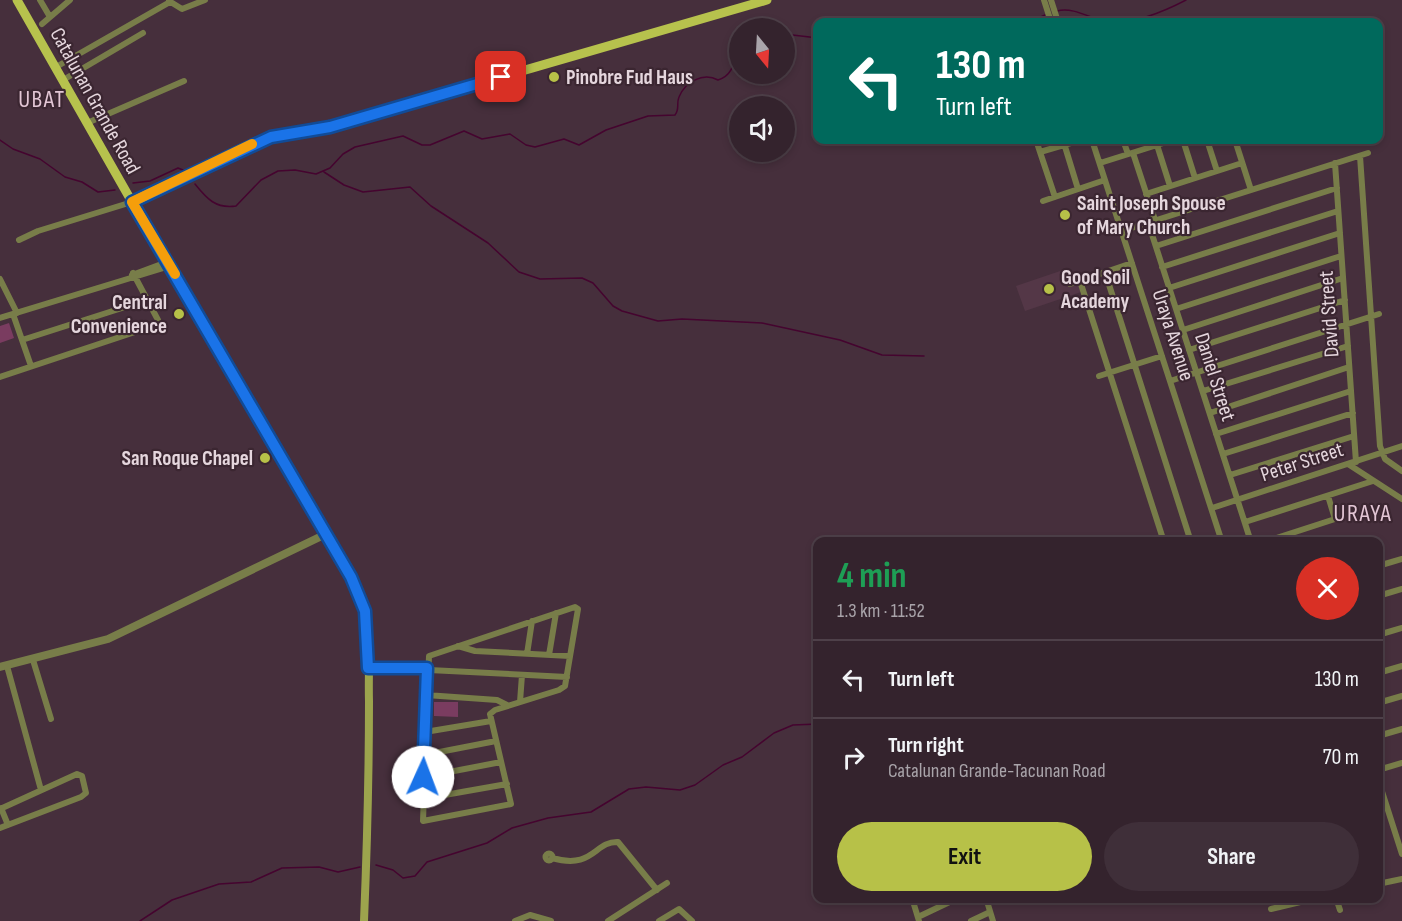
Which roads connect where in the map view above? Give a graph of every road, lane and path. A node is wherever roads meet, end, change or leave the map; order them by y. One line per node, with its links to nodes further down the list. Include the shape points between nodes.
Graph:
1 (17, 0): 14 (main road, Catalunan Grande Road)
2 (40, 0): 9 (street)
3 (70, 0): 9 (street)
4 (205, 0): 8 (street, via 187,9)
5 (767, 0): 45 (main road, Catalunan Grande Road, via 339,124 271,137)
6 (1044, 0): 10 (street)
7 (1051, 0): 11 (street)
8 (169, 1): 14 (street)
9 (50, 17): 12 (street)
10 (1050, 18)
11 (1057, 18)
12 (42, 24)
13 (143, 33): 15 (street)
14 (56, 68): 15 (main road, Catalunan Grande Road)
15 (63, 80): 17 (main road, Catalunan Grande Road)
16 (184, 81): 17 (street)
17 (87, 123): 45 (main road, Catalunan Grande Road)
18 (1037, 144): 28 (street)
19 (1058, 144): 28 (street)
20 (1064, 144): 40 (street)
21 (1093, 144): 32 (street, Uraya Avenue)
22 (1125, 144): 29 (street, Daniel Street)
23 (1159, 144): 27 (street)
24 (1184, 144): 36 (street)
25 (1207, 144): 35 (street)
26 (1235, 144): 33 (street)
27 (1156, 145): 29 (street); 38 (street)
28 (1040, 152): 43 (street)
29 (1131, 153): 32 (street); 42 (street, Daniel Street)
30 (1368, 153): 31 (street)
31 (1360, 156): 34 (street); 69 (street)
32 (1100, 163): 37 (street, Uraya Avenue)
33 (1242, 163): 35 (street); 41 (street)
34 (1335, 163): 39 (street, David Street); 41 (street)
35 (1217, 171): 36 (street)
36 (1195, 178): 38 (street)
37 (1105, 180): 40 (street); 48 (street, Uraya Avenue)
38 (1170, 186): 42 (street)
39 (1337, 188): 46 (street, David Street); 51 (street)
40 (1078, 189): 43 (street)
41 (1251, 190): 47 (street)
42 (1146, 194): 47 (street, Daniel Street)
43 (1055, 197): 44 (street)
44 (1043, 201)
45 (132, 202): 50 (street); 54 (main road)
46 (1338, 211): 49 (street, David Street); 55 (street)
47 (1152, 221): 48 (street); 51 (street, Daniel Street)
48 (1122, 231): 53 (street, Uraya Avenue)
49 (1340, 233): 52 (street, David Street); 63 (street)
50 (19, 240)
51 (1156, 246): 55 (street, Daniel Street)
52 (1341, 256): 58 (street, David Street); 66 (street)
53 (1132, 263): 56 (street); 76 (street, Uraya Avenue)
54 (168, 264): 57 (street); 104 (main road)
55 (1162, 267): 63 (street, Daniel Street)
56 (1105, 272): 60 (street); 77 (street)
57 (133, 275): 64 (street); 67 (street)
58 (1343, 278): 65 (street, David Street); 72 (street)
59 (0, 279): 62 (street)
60 (1080, 281): 61 (street); 81 (street)
61 (1070, 284)
62 (2, 288): 67 (street)
63 (1169, 288): 66 (street, Daniel Street)
64 (147, 300): 73 (street); 78 (street, via 158,323)
65 (1345, 300): 71 (street, David Street); 75 (street)
66 (1176, 309): 72 (street, Daniel Street)
67 (15, 313): 70 (street); 73 (street)
68 (1379, 314): 69 (street)
69 (1371, 317): 71 (street); 92 (street)
70 (0, 318)
71 (1346, 325): 74 (street, David Street); 80 (street)
72 (1183, 330): 75 (street, Daniel Street)
73 (22, 340): 78 (street)
74 (1348, 346): 79 (street, David Street); 85 (street)
75 (1189, 350): 80 (street, Daniel Street)
76 (1162, 356): 77 (street); 84 (street, Uraya Avenue)
77 (1135, 365): 81 (street); 106 (street)
78 (31, 366): 82 (street)
79 (1349, 367): 86 (street, David Street); 87 (street)
80 (1197, 372): 84 (street); 85 (street, Daniel Street)
81 (1109, 373): 83 (street); 105 (street)
82 (0, 376)
83 (1099, 376)
84 (1170, 381): 102 (street, Uraya Avenue)
85 (1203, 391): 87 (street, Daniel Street)
86 (1351, 391): 88 (street, David Street); 89 (street)
87 (1210, 413): 89 (street, Daniel Street)
88 (1353, 413): 90 (street, David Street); 93 (street)
89 (1216, 434): 93 (street, Daniel Street)
90 (1354, 436): 94 (street, David Street); 97 (street)
91 (1402, 446): 92 (street, Peter Street)
92 (1382, 453): 94 (street, Peter Street); 96 (street)
93 (1223, 454): 97 (street, Daniel Street)
94 (1356, 462): 95 (street, Peter Street)
95 (1348, 464): 98 (street); 101 (street, Peter Street)
96 (1402, 471)
97 (1230, 475): 101 (street, Daniel Street)
98 (1373, 481): 99 (street); 100 (street)
99 (1328, 496): 103 (street); 109 (street, via 1334,520)
100 (1402, 499)
101 (1238, 500): 102 (street, Peter Street); 103 (street, Daniel Street)
102 (1212, 508): 107 (street, Uraya Avenue)
103 (1245, 522): 108 (street, Daniel Street)
104 (326, 534): 122 (street, via 108,639); 125 (main road, via 365,611)
105 (1162, 537)
106 (1189, 537)
107 (1221, 537)
108 (1250, 537)
109 (1280, 537)
110 (1402, 559): 111 (street)
111 (1383, 565)
112 (1402, 589): 113 (street)
113 (1383, 595)
114 (556, 613): 115 (street); 120 (street); 121 (street, via 578,608)
115 (532, 621): 118 (street); 119 (street)
116 (1402, 628): 117 (street)
117 (1383, 634)
118 (457, 646): 119 (street); 126 (street, via 431,655)
119 (527, 654): 120 (street)
120 (549, 655): 121 (street)
121 (570, 656): 129 (street)
122 (33, 660): 124 (street); 135 (street)
123 (1402, 666): 127 (street)
124 (4, 667): 147 (street)
125 (368, 668): 126 (street); 173 (main road, via 369,812)
126 (428, 670): 128 (street); 130 (street)
127 (1383, 672)
128 (522, 675): 129 (street); 132 (street)
129 (567, 677): 132 (street, via 561,689)
130 (426, 695): 134 (street, via 497,699); 138 (street)
131 (1402, 696): 133 (street)
132 (520, 702): 134 (street)
133 (1383, 702)
134 (507, 705): 136 (street, via 490,712)
135 (51, 719)
136 (491, 721): 138 (street); 140 (street)
137 (1402, 729): 139 (street)
138 (424, 732): 141 (street)
139 (1383, 735)
140 (496, 741): 141 (street); 142 (street)
141 (424, 755): 145 (street)
142 (501, 762): 145 (street); 146 (street)
143 (1402, 763): 144 (street)
144 (1383, 769)
145 (423, 777): 149 (street)
146 (507, 784): 149 (street); 149 (street, via 512,802 508,806 425,822)
147 (41, 790): 150 (street); 151 (street, via 77,774 83,778 87,791 81,797)
148 (1383, 794): 153 (street)
149 (422, 799)
150 (1, 809): 151 (street)
151 (8, 825): 152 (street)
152 (0, 828)
153 (1401, 846): 154 (street)
154 (1402, 854)
155 (552, 858): 159 (street, via 582,860 611,842 618,842)
156 (1402, 879): 158 (street)
157 (667, 883): 159 (street)
158 (1383, 883)
159 (657, 890): 176 (street)
160 (913, 903): 172 (street)
161 (939, 903): 167 (street)
162 (948, 903): 167 (street)
163 (987, 903): 171 (street)
164 (1281, 903): 168 (street)
165 (1298, 903): 168 (street)
166 (1338, 903): 170 (street)
167 (940, 907): 172 (street)
168 (1282, 907): 169 (street)
169 (1271, 909)
170 (1340, 910)
171 (990, 912): 179 (street); 180 (street)
172 (918, 919)
173 (364, 921)
174 (515, 921): 175 (street, via 530,915)
175 (550, 921)
176 (608, 921)
177 (659, 921): 178 (street, via 679,909)
178 (693, 921)
179 (971, 921)
180 (993, 921)

